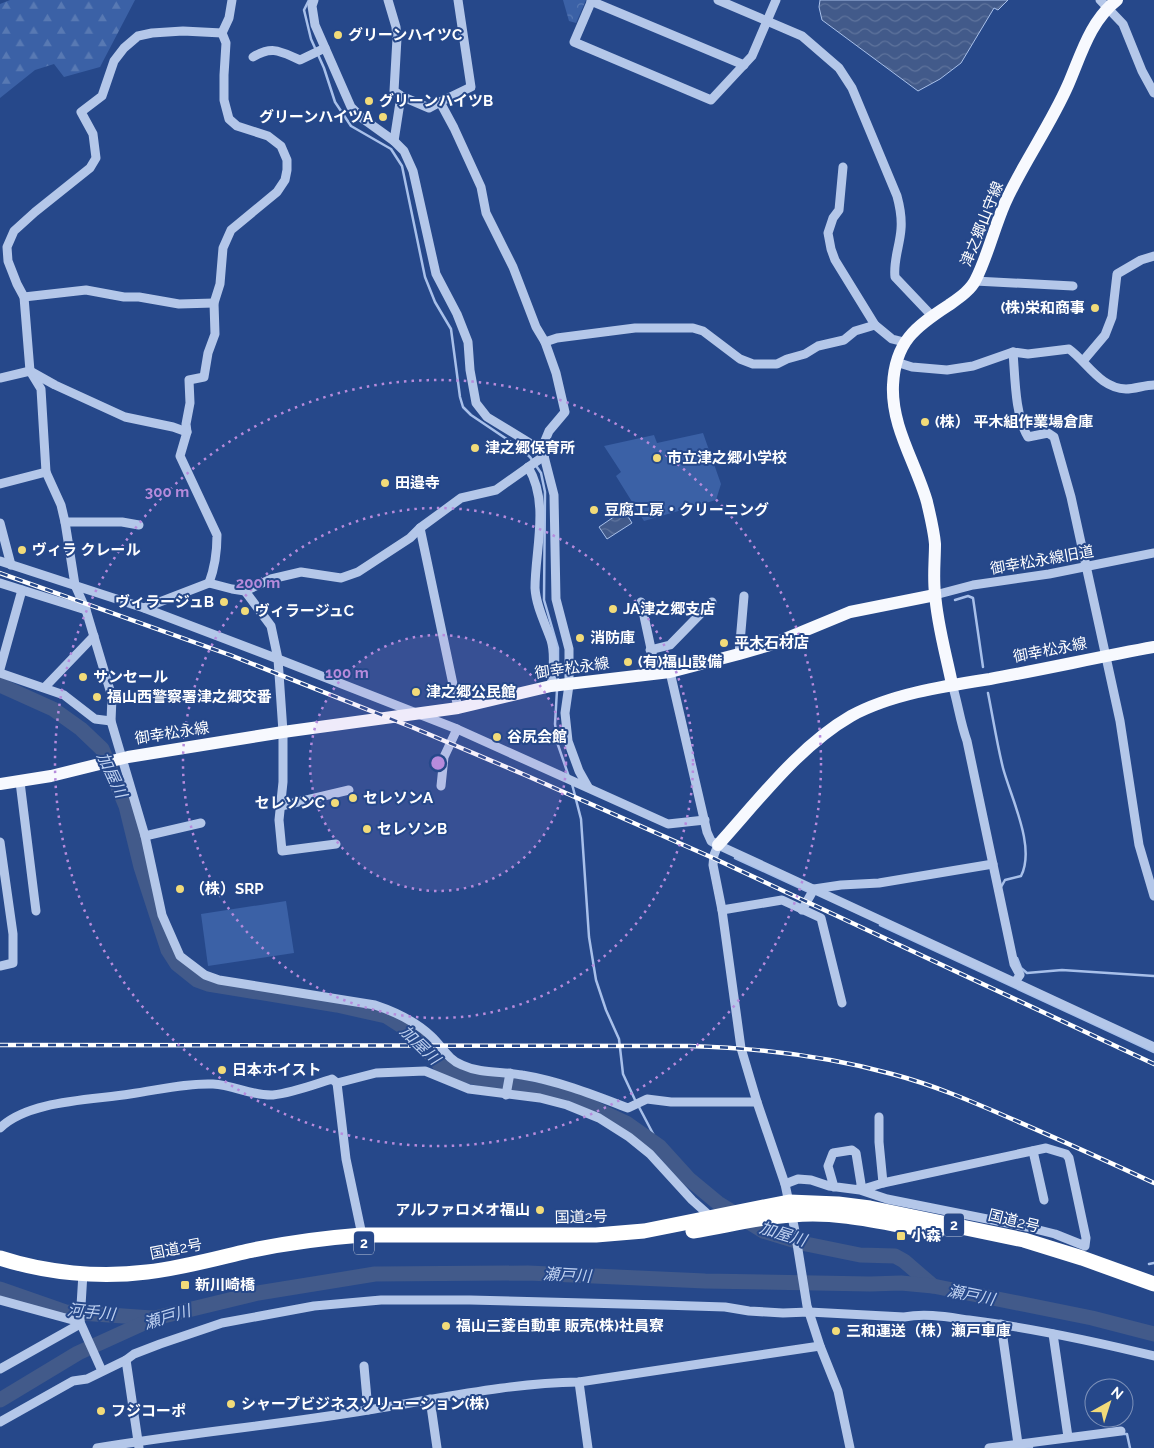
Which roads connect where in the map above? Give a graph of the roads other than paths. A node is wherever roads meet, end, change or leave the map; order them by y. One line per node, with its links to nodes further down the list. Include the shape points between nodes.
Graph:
1 (232, 0): 10 (street)
2 (314, 0): 11 (street, via 315,25)
3 (388, 0): 15 (street, via 397,38 394,91)
4 (458, 0): 16 (street, via 471,87)
5 (591, 0): 13 (street); 13 (street, via 574,42 596,52 712,100)
6 (718, 0): 9 (street)
7 (776, 0): 9 (street)
8 (1108, 2): 14 (street, via 1123,24); 20 (main road, 津之郷山守線, via 1080,54 1068,86 1005,203)
9 (767, 20): 13 (street, via 752,56); 24 (street, via 809,41 838,68 852,88 902,213 895,277)
10 (222, 33): 22 (street, via 183,31 138,36 114,61 102,96 81,112 93,134 96,158 90,168 14,231 7,247 16,284); 23 (street, via 226,43 224,100 229,119 237,126 268,136 281,146 287,170 277,192 231,230 224,248 220,284)
11 (325, 48): 12 (street, via 300,60 270,50); 17 (street, via 351,107)
12 (253, 57)
13 (744, 65)
14 (1154, 93)
15 (401, 96): 16 (street, via 429,108); 17 (street)
16 (440, 102): 26 (street, via 481,187 486,213)
17 (394, 141): 35 (street, via 404,151 413,171 436,274 468,342 476,403 487,416 533,445)
18 (843, 167): 25 (street, via 839,210 832,218 828,234 830,249)
19 (1153, 254): 29 (street, via 1117,274 1112,317 1105,334)
20 (975, 281): 21 (street); 24 (main road, 津之郷山守線, via 964,295)
21 (1073, 286)
22 (24, 297): 23 (street, via 86,290 179,304); 31 (street)
23 (214, 303): 34 (street, via 215,334 204,377 189,380)
24 (932, 316): 27 (main road, 津之郷山守線)
25 (875, 325): 26 (street, via 777,364 752,364 740,359 703,331 693,328 635,328); 27 (street, via 892,339)
26 (545, 342): 35 (street, via 565,412 549,430)
27 (904, 342): 30 (main road, 津之郷山守線)
28 (1012, 352): 29 (street, via 1028,354 1069,349); 30 (street, via 973,366 947,370); 48 (street, via 1016,399 1024,431 1028,437 1048,433 1054,437 1072,497)
29 (1083, 361): 33 (street, via 1110,385 1126,388)
30 (896, 362): 54 (main road, 津之郷山守線, via 894,406 898,427 926,502 935,542)
31 (30, 370): 32 (street); 34 (street, via 55,385 125,416); 37 (street, via 41,389)
32 (0, 378)
33 (1154, 385)
34 (187, 432): 50 (street, via 180,456 217,536 214,572)
35 (544, 456): 36 (street); 43 (street, via 554,495)
36 (528, 467): 42 (street, via 496,490 461,498); 44 (street, via 536,479)
37 (46, 472): 38 (street); 39 (street)
38 (0, 484)
39 (65, 522): 41 (street); 51 (street)
40 (0, 523): 47 (street)
41 (139, 525)
42 (420, 528): 53 (street, via 358,572 342,578 301,572 271,579); 73 (street)
43 (554, 536): 44 (street); 71 (street, via 556,599 568,649)
44 (539, 537): 71 (street, via 535,590 543,623 552,642)
45 (1154, 553): 48 (street, 御幸松永線旧道)
46 (0, 561): 47 (street)
47 (11, 566): 51 (street)
48 (1086, 567): 54 (street, 御幸松永線旧道, via 973,585); 64 (street)
49 (0, 583): 52 (street)
50 (209, 583): 53 (street); 58 (street)
51 (75, 586): 58 (street); 59 (street)
52 (22, 590): 59 (street); 66 (street)
53 (245, 591): 65 (street, via 271,626)
54 (935, 595): 63 (main road, 御幸松永線, via 850,612 770,645); 70 (main road)
55 (744, 596): 63 (street)
56 (641, 602): 62 (street)
57 (712, 602): 62 (street, via 670,645)
58 (144, 608): 65 (street)
59 (86, 610): 60 (street)
60 (94, 636): 72 (street); 75 (street, via 112,697)
61 (1154, 647): 64 (main road, 御幸松永線)
62 (650, 650): 67 (street)
63 (739, 654): 68 (main road, 御幸松永線)
64 (1105, 656): 70 (main road, 御幸松永線); 93 (street, via 1120,721 1139,845)
65 (278, 659): 74 (street); 77 (street)
66 (0, 668)
67 (656, 672): 68 (main road, 御幸松永線); 71 (main road, 御幸松永線)
68 (670, 672): 85 (street)
69 (0, 673): 72 (street)
70 (952, 684): 90 (main road, 御幸松永線, via 877,704 850,716 820,737 791,764); 91 (street)
71 (559, 686): 73 (main road, 御幸松永線); 82 (street, via 568,741)
72 (45, 687): 75 (street, via 64,695 95,719)
73 (458, 708): 74 (main road, 御幸松永線)
74 (417, 714): 76 (street); 77 (main road, 御幸松永線)
75 (111, 721): 78 (street)
76 (457, 730): 81 (street, via 444,757); 82 (street)
77 (283, 732): 78 (main road, 御幸松永線); 84 (street)
78 (112, 760): 79 (main road, 御幸松永線); 87 (street)
79 (20, 782): 80 (main road, 御幸松永線); 96 (street)
80 (0, 784)
81 (441, 786)
82 (588, 787): 85 (street, via 668,824)
83 (349, 790): 84 (street)
84 (281, 806): 89 (street, via 282,851)
85 (704, 820): 90 (street, via 711,841)
86 (201, 823): 87 (street)
87 (145, 836): 101 (street, via 162,915 176,950 205,975 395,1011 431,1036 452,1060 462,1066)
88 (0, 842): 97 (street, via 13,934 13,963)
89 (336, 844)
90 (718, 845): 92 (street); 94 (street, via 713,865)
91 (993, 864): 92 (street, via 879,883 841,884); 98 (street, via 1014,964 1020,975)
92 (812, 892): 95 (street); 98 (street)
93 (1154, 896)
94 (722, 910): 95 (street, via 782,900); 104 (street, via 741,1048)
95 (802, 910): 99 (street, via 821,918)
96 (36, 911)
97 (0, 966)
98 (1015, 982): 100 (street)
99 (842, 1002)
100 (1154, 1047)
101 (510, 1075): 103 (street); 104 (street, via 556,1083 628,1108 647,1098 671,1102)
102 (337, 1083): 103 (street, via 376,1073 425,1070 469,1089); 106 (street, via 332,1079 274,1095 216,1084 175,1086 55,1103 21,1115); 116 (street, via 346,1159)
103 (506, 1093): 115 (street, via 567,1105 599,1118 650,1154 692,1200)
104 (756, 1102): 109 (street)
105 (879, 1117): 108 (street)
106 (0, 1128)
107 (1033, 1151): 108 (street); 112 (street); 117 (street, via 1046,1148 1069,1158 1086,1238)
108 (882, 1183): 111 (street)
109 (785, 1184): 110 (street, via 798,1179); 114 (street)
110 (834, 1187): 111 (street); 111 (street, via 828,1166 833,1153 852,1150 856,1153)
111 (860, 1190): 113 (street)
112 (1044, 1200)
113 (885, 1205): 114 (highway, 国道2号 / 2); 117 (highway, 国道2号 / 2)
114 (790, 1208): 115 (highway, 国道2号 / 2); 122 (highway, 国道2号 / 2, via 986,1240 1067,1262); 124 (street)
115 (721, 1219): 116 (highway, 国道2号 / 2, via 596,1235); 120 (highway, 国道2号 / 2, via 641,1240 597,1244 370,1243 326,1246 187,1275 113,1284)
116 (362, 1235): 120 (highway, 国道2号 / 2, via 277,1245 186,1266 111,1275)
117 (1084, 1252): 121 (highway, 国道2号 / 2)
118 (0, 1258): 120 (highway, 国道2号 / 2, via 40,1268)
119 (0, 1266): 120 (highway, 国道2号 / 2)
120 (82, 1284): 125 (street)
121 (1154, 1284)
122 (1154, 1293)
123 (0, 1300): 125 (street)
124 (808, 1309): 126 (street, via 904,1317 920,1314); 128 (street); 130 (street, via 783,1313 716,1307 381,1300 289,1310 222,1323 134,1354)
125 (80, 1323): 132 (street); 133 (street)
126 (1001, 1324): 127 (street); 141 (street)
127 (1053, 1334): 129 (street); 139 (street)
128 (820, 1346): 134 (street); 145 (street, via 838,1391)
129 (1154, 1356)
130 (126, 1360): 133 (street); 140 (street)
131 (364, 1366): 136 (street)
132 (0, 1369)
133 (101, 1369): 137 (street)
134 (578, 1382): 135 (street, via 540,1383); 144 (street)
135 (430, 1399): 136 (street); 143 (street)
136 (368, 1410): 140 (street)
137 (0, 1422)
138 (1121, 1430): 139 (street)
139 (1068, 1437): 141 (street)
140 (139, 1444): 142 (street)
141 (1018, 1444): 146 (street)
142 (97, 1448)
143 (437, 1448)
144 (588, 1448)
145 (850, 1448)
146 (989, 1448)

